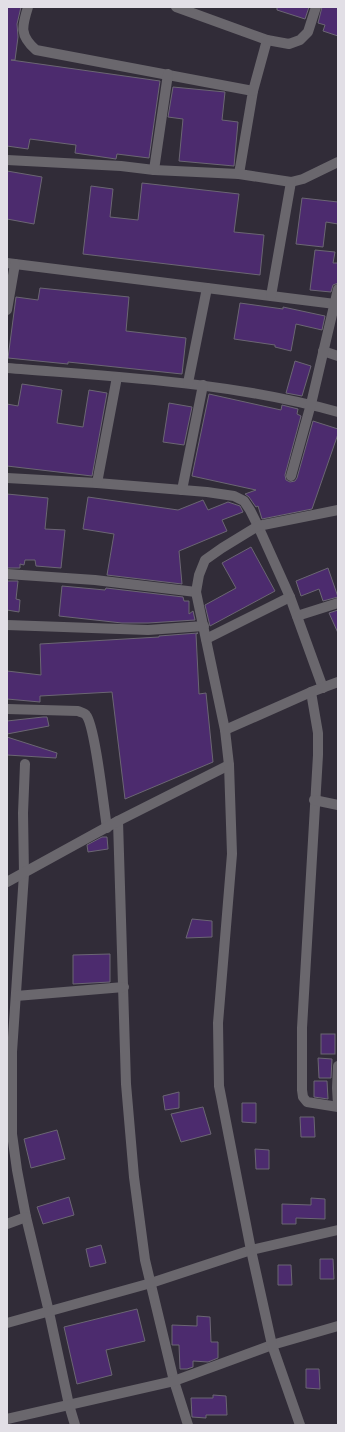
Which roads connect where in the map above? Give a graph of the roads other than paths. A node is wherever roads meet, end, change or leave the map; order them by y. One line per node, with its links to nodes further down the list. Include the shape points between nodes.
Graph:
1 (28, 7): 5 (street, via 22,25 24,34 36,50)
2 (176, 7): 4 (street)
3 (316, 7): 4 (street, via 308,32 300,40 289,44)
4 (267, 40): 6 (street)
5 (168, 74): 6 (street); 9 (street)
6 (253, 91): 10 (street)
7 (7, 160): 9 (street)
8 (338, 162): 11 (street)
9 (154, 170): 10 (street)
10 (239, 174): 11 (street)
11 (291, 182): 15 (street)
12 (11, 264): 13 (street); 17 (street)
13 (207, 288): 15 (street); 22 (street)
14 (338, 289): 16 (street)
15 (271, 296): 16 (street)
16 (335, 304): 18 (street)
17 (7, 310)
18 (323, 351): 19 (street); 24 (street)
19 (338, 356)
20 (7, 368): 21 (street)
21 (117, 377): 22 (street); 28 (street)
22 (188, 384): 23 (street)
23 (202, 385): 24 (street); 29 (street)
24 (311, 404): 25 (street); 26 (street)
25 (338, 412)
26 (291, 476)
27 (7, 478): 28 (street)
28 (97, 483): 29 (street)
29 (182, 490): 31 (street, via 234,496 244,501)
30 (338, 510): 31 (street)
31 (258, 526): 33 (street, via 205,560); 34 (street)
32 (7, 574): 33 (street, via 95,580)
33 (196, 592): 38 (street)
34 (290, 597): 36 (street); 39 (street)
35 (338, 603): 36 (street)
36 (297, 616): 41 (street)
37 (7, 625): 38 (street, via 148,630)
38 (204, 626): 39 (street)
39 (206, 639): 44 (street)
40 (338, 682): 41 (street)
41 (323, 688): 42 (street)
42 (311, 692): 44 (street); 47 (street, via 318,733)
43 (7, 709): 50 (street, via 78,711 86,715 94,738)
44 (225, 730): 46 (street)
45 (25, 764): 51 (street)
46 (229, 765): 49 (street); 61 (street, via 232,854 218,1023 220,1086)
47 (314, 800): 48 (street); 57 (street, via 302,1028 302,1090 307,1102)
48 (338, 805)
49 (118, 821): 50 (street); 53 (street)
50 (107, 828): 51 (street)
51 (24, 874): 52 (street); 54 (street)
52 (7, 882)
53 (124, 986): 54 (street); 62 (street, via 126,1084 134,1177)
54 (16, 996): 55 (street)
55 (10, 1051): 58 (street, via 12,1134)
56 (338, 1066): 57 (street)
57 (338, 1106)
58 (26, 1217): 59 (street); 63 (street)
59 (7, 1224)
60 (338, 1230): 61 (street)
61 (252, 1250): 62 (street); 66 (street)
62 (151, 1283): 63 (street); 67 (street)
63 (50, 1312): 64 (street); 68 (street)
64 (7, 1323)
65 (338, 1326): 66 (street)
66 (272, 1345): 67 (street); 72 (street)
67 (174, 1381): 68 (street); 71 (street)
68 (69, 1404): 69 (street); 70 (street)
69 (7, 1419)
70 (75, 1425)
71 (188, 1425)
72 (300, 1425)

